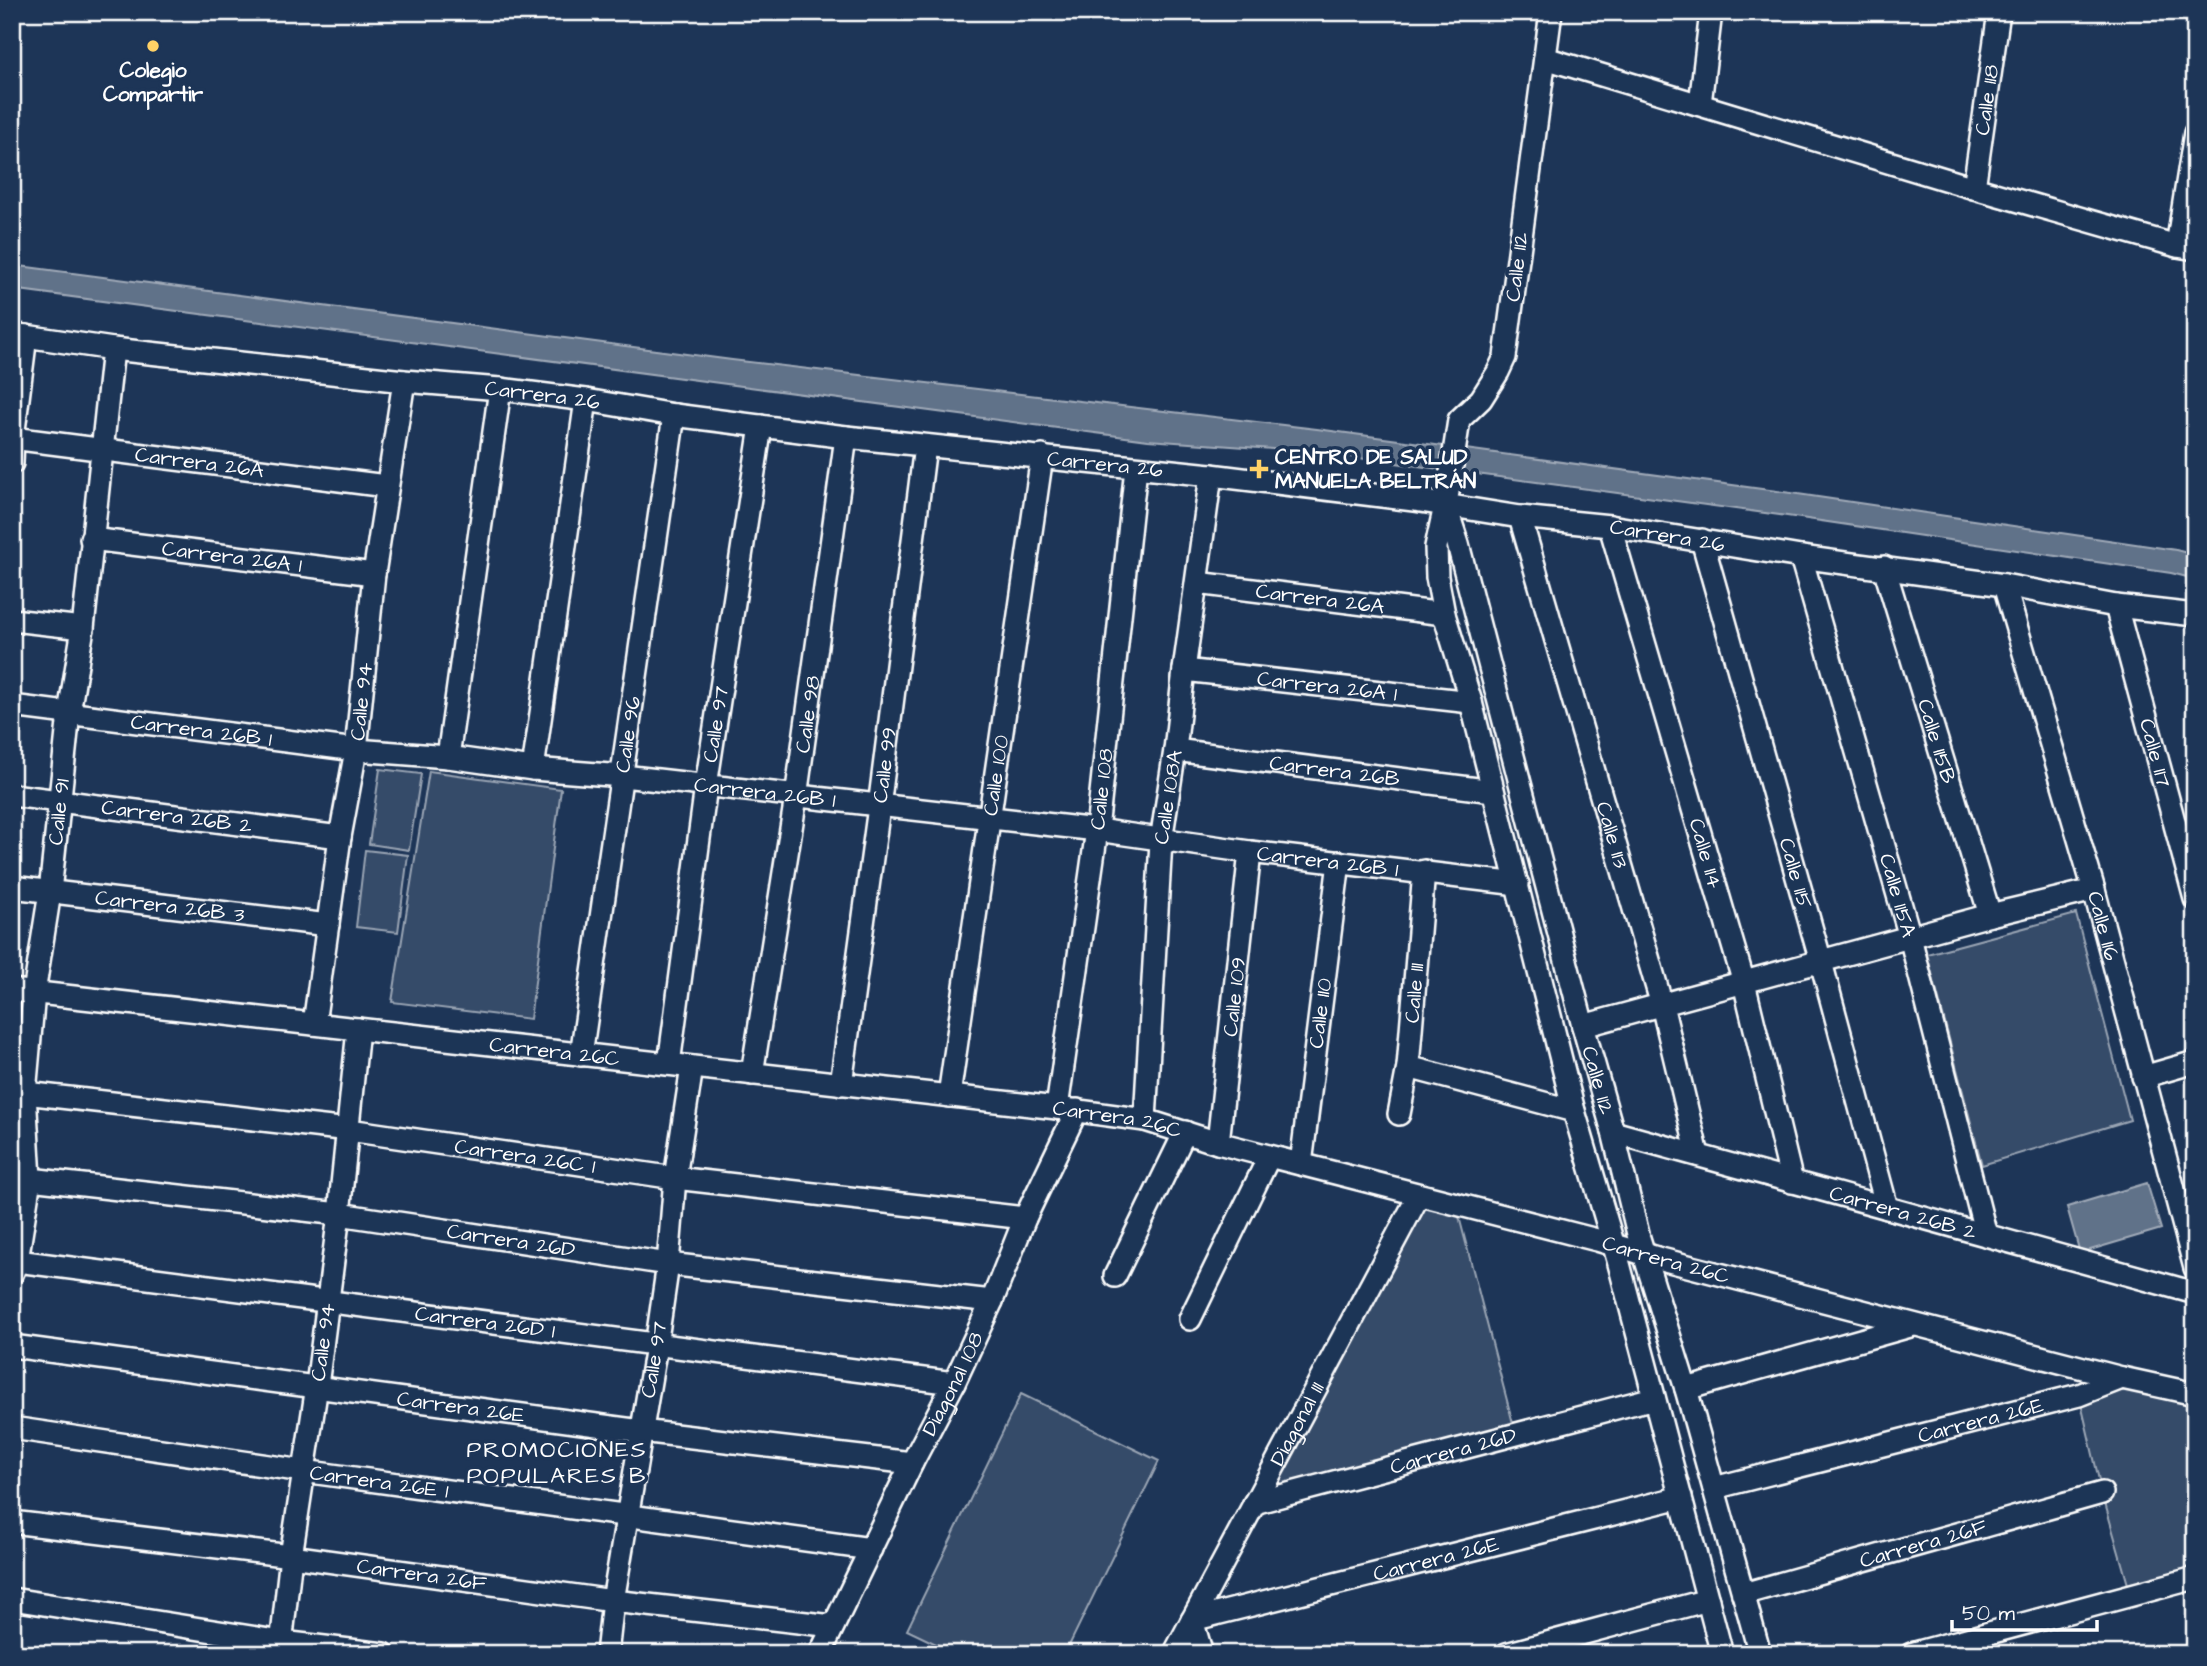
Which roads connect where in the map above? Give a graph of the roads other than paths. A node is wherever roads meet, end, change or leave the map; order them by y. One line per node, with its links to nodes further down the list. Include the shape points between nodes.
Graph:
1 (1551, 12): 4 (street, Calle 112)
2 (1711, 12): 5 (street)
3 (1998, 12): 7 (street, Calle 118)
4 (1545, 58): 5 (street); 25 (street, Calle 112, via 1505,357 1481,399 1459,420)
5 (1700, 103): 7 (street)
6 (2195, 133): 8 (street)
7 (1975, 188): 8 (street)
8 (2186, 247)
9 (19, 335): 10 (street, Carrera 26); 17 (street)
10 (113, 349): 11 (street, Carrera 26); 19 (street, Calle 91)
11 (404, 381): 12 (street, Carrera 26); 24 (street, Calle 94)
12 (500, 389): 13 (street, Carrera 26); 46 (street)
13 (586, 400): 14 (street, Carrera 26); 47 (street)
14 (674, 415): 15 (street, Carrera 26); 48 (street, Calle 96)
15 (761, 426): 16 (street, Carrera 26); 49 (street, Calle 97)
16 (846, 437): 18 (street, Carrera 26); 52 (street, Calle 98)
17 (13, 438): 19 (street, Carrera 26A); 21 (street)
18 (925, 446): 20 (street, Carrera 26); 54 (street, Calle 99)
19 (103, 451): 24 (street, Carrera 26A); 28 (street, Calle 91)
20 (1042, 456): 22 (street, Carrera 26); 55 (street, Calle 100)
21 (12, 463)
22 (1136, 468): 23 (street, Carrera 26); 56 (street, Calle 108)
23 (1211, 475): 25 (street, Carrera 26); 33 (street, Calle 108A)
24 (386, 486): 32 (street, Calle 94)
25 (1447, 499): 26 (street, Carrera 26); 36 (street, Calle 112, via 1436,547); 76 (street, Calle 112)
26 (1520, 517): 27 (street, Carrera 26); 74 (street, Calle 113)
27 (1611, 526): 29 (street, Carrera 26); 71 (street, Calle 114)
28 (91, 539): 32 (street, Carrera 26A 1); 39 (street, Calle 91)
29 (1702, 540): 30 (street, Carrera 26); 70 (street, Calle 115)
30 (1801, 557): 31 (street, Carrera 26); 69 (street, Calle 115A)
31 (1884, 567): 34 (street, Carrera 26); 67 (street, Calle 115B)
32 (374, 574): 44 (street, Calle 94)
33 (1197, 583): 36 (street, Carrera 26A); 40 (street, Calle 108A)
34 (2004, 585): 35 (street, Carrera 26); 64 (street, Calle 116)
35 (2116, 606): 37 (street, Carrera 26); 66 (street, Calle 117)
36 (1444, 614): 41 (street, Calle 112)
37 (2195, 615)
38 (12, 620): 39 (street)
39 (83, 628): 43 (street, Calle 91)
40 (1184, 670): 41 (street, Carrera 26A 1); 45 (street, Calle 108A)
41 (1471, 702): 50 (street, Calle 112)
42 (12, 706): 43 (street, Carrera 26B 1)
43 (69, 713): 44 (street, Carrera 26B 1); 53 (street, Calle 91)
44 (356, 750): 46 (street, Carrera 26B 1); 57 (street, Calle 94)
45 (1175, 750): 50 (street, Carrera 26B); 58 (street, Calle 108A)
46 (448, 757): 47 (street, Carrera 26B 1)
47 (533, 769): 48 (street, Carrera 26B 1)
48 (623, 776): 49 (street, Carrera 26B 1); 78 (street, Calle 96)
49 (706, 786): 52 (street, Carrera 26B 1); 80 (street, Calle 97)
50 (1493, 790): 62 (street, Calle 112)
51 (12, 794): 53 (street, Carrera 26B 2)
52 (796, 797): 54 (street, Carrera 26B 1); 83 (street, Calle 98)
53 (61, 801): 57 (street, Carrera 26B 2); 65 (street, Calle 91)
54 (879, 807): 55 (street, Carrera 26B 1); 85 (street, Calle 99)
55 (990, 818): 56 (street, Carrera 26B 1); 87 (street, Calle 100)
56 (1097, 830): 58 (street, Carrera 26B 1); 88 (street, Calle 108)
57 (340, 836): 68 (street, Calle 94)
58 (1161, 841): 59 (street, Carrera 26B 1); 91 (street, Calle 108A)
59 (1250, 852): 60 (street, Carrera 26B 1); 95 (street, Calle 109)
60 (1339, 862): 61 (street, Carrera 26B 1); 98 (street, Calle 110)
61 (1424, 871): 62 (street, Carrera 26B 1); 82 (street, Calle 111)
62 (1518, 884): 89 (street, Calle 112)
63 (12, 887): 65 (street, Carrera 26B 3)
64 (2094, 890): 67 (street); 84 (street, Calle 116)
65 (50, 892): 68 (street, Carrera 26B 3); 73 (street, Calle 91)
66 (2195, 900)
67 (1990, 915): 69 (street)
68 (328, 925): 75 (street, Calle 94)
69 (1910, 937): 70 (street); 106 (street, Calle 115A)
70 (1821, 962): 71 (street); 103 (street, Calle 115)
71 (1744, 983): 74 (street); 101 (street, Calle 114)
72 (12, 990): 73 (street, Carrera 26C)
73 (34, 993): 75 (street, Carrera 26C); 86 (street, Calle 91)
74 (1662, 1005): 76 (street); 96 (street, Calle 113)
75 (314, 1024): 77 (street, Carrera 26C)
76 (1583, 1026): 94 (street, Calle 112)
77 (358, 1029): 78 (street, Carrera 26C); 92 (street, Calle 94)
78 (581, 1055): 80 (street, Carrera 26C)
79 (2195, 1062): 84 (street)
80 (669, 1064): 81 (street, Carrera 26C)
81 (692, 1067): 83 (street, Carrera 26C); 99 (street, Calle 97)
82 (1408, 1067): 89 (street); 90 (street, Calle 111)
83 (752, 1074): 85 (street, Carrera 26C)
84 (2143, 1077): 111 (street, Calle 116)
85 (841, 1084): 87 (street, Carrera 26C)
86 (25, 1093): 92 (street, Carrera 26C 1); 100 (street, Calle 91)
87 (949, 1096): 88 (street, Carrera 26C)
88 (1067, 1109): 91 (street, Carrera 26C); 105 (street, Diagonal 108)
89 (1574, 1111): 107 (street, Calle 112)
90 (1399, 1114)
91 (1145, 1121): 93 (street, Carrera 26C)
92 (349, 1130): 99 (street, Carrera 26C 1); 104 (street, Calle 94)
93 (1185, 1132): 95 (street, Carrera 26C); 112 (street)
94 (1613, 1132): 96 (street, Carrera 26B 2); 108 (street, Calle 112)
95 (1218, 1143): 97 (street, Carrera 26C)
96 (1698, 1155): 101 (street, Carrera 26B 2)
97 (1269, 1157): 98 (street, Carrera 26C); 116 (street)
98 (1301, 1164): 102 (street, Carrera 26C)
99 (675, 1178): 105 (street, Carrera 26C 1); 109 (street, Calle 97)
100 (30, 1179): 104 (street, Carrera 26D); 110 (street, Calle 91)
101 (1793, 1182): 103 (street, Carrera 26B 2)
102 (1419, 1195): 107 (street, Carrera 26C); 133 (street, Diagonal 111)
103 (1887, 1208): 106 (street, Carrera 26B 2)
104 (339, 1214): 109 (street, Carrera 26D); 114 (street, Calle 94)
105 (1026, 1218): 115 (street, Diagonal 108)
106 (1986, 1235): 113 (street, Carrera 26B 2)
107 (1613, 1245): 108 (street, Carrera 26C); 125 (street, Calle 112)
108 (1643, 1254): 117 (street, Carrera 26C); 123 (street, Calle 112)
109 (668, 1264): 115 (street, Carrera 26D); 119 (street, Calle 97)
110 (15, 1268): 114 (street, Carrera 26D 1)
111 (2195, 1268)
112 (1115, 1276)
113 (2195, 1293)
114 (328, 1301): 119 (street, Carrera 26D 1); 122 (street, Calle 94)
115 (992, 1301): 121 (street, Diagonal 108)
116 (1190, 1319)
117 (1916, 1324): 120 (street, Carrera 26C); 123 (street)
118 (12, 1346): 122 (street, Carrera 26E)
119 (656, 1346): 121 (street, Carrera 26D 1); 127 (street, Calle 97)
120 (2122, 1378): 124 (street, Carrera 26C); 130 (street, Carrera 26E, via 2079,1395)
121 (954, 1383): 128 (street, Diagonal 108)
122 (317, 1386): 127 (street, Carrera 26E); 129 (street, Calle 94)
123 (1686, 1389): 130 (street, Calle 112)
124 (2195, 1394)
125 (1654, 1398): 132 (street, Calle 112); 133 (street, Carrera 26D)
126 (12, 1428): 129 (street, Carrera 26E 1)
127 (641, 1431): 128 (street, Carrera 26E); 134 (street, Calle 97)
128 (912, 1463): 136 (street, Diagonal 108)
129 (303, 1471): 134 (street, Carrera 26E 1); 137 (street, Calle 94)
130 (1714, 1488): 139 (street, Calle 112)
131 (2102, 1493): 139 (street, Carrera 26F)
132 (1681, 1497): 141 (street, Calle 112); 143 (street, Carrera 26E)
133 (1254, 1503): 143 (street, Diagonal 111)
134 (628, 1516): 136 (street, Carrera 26E 1); 142 (street, Calle 97)
135 (12, 1522): 137 (street, Carrera 26F)
136 (871, 1549): 144 (street, Diagonal 108)
137 (290, 1556): 142 (street, Carrera 26F); 145 (street, Calle 94)
138 (2195, 1578): 154 (street)
139 (1743, 1594): 153 (street, Calle 112)
140 (12, 1600): 145 (street)
141 (1708, 1600): 151 (street); 152 (street, Calle 112)
142 (613, 1601): 144 (street, Carrera 26F); 147 (street, Calle 97)
143 (1192, 1620): 149 (street, Diagonal 111); 150 (street)
144 (833, 1626): 148 (street, Diagonal 108)
145 (281, 1648): 146 (street)
146 (384, 1654)
147 (607, 1654)
148 (820, 1654)
149 (1174, 1654)
150 (1202, 1654)
151 (1506, 1654)
152 (1722, 1654)
153 (1760, 1654)
154 (1912, 1654)

